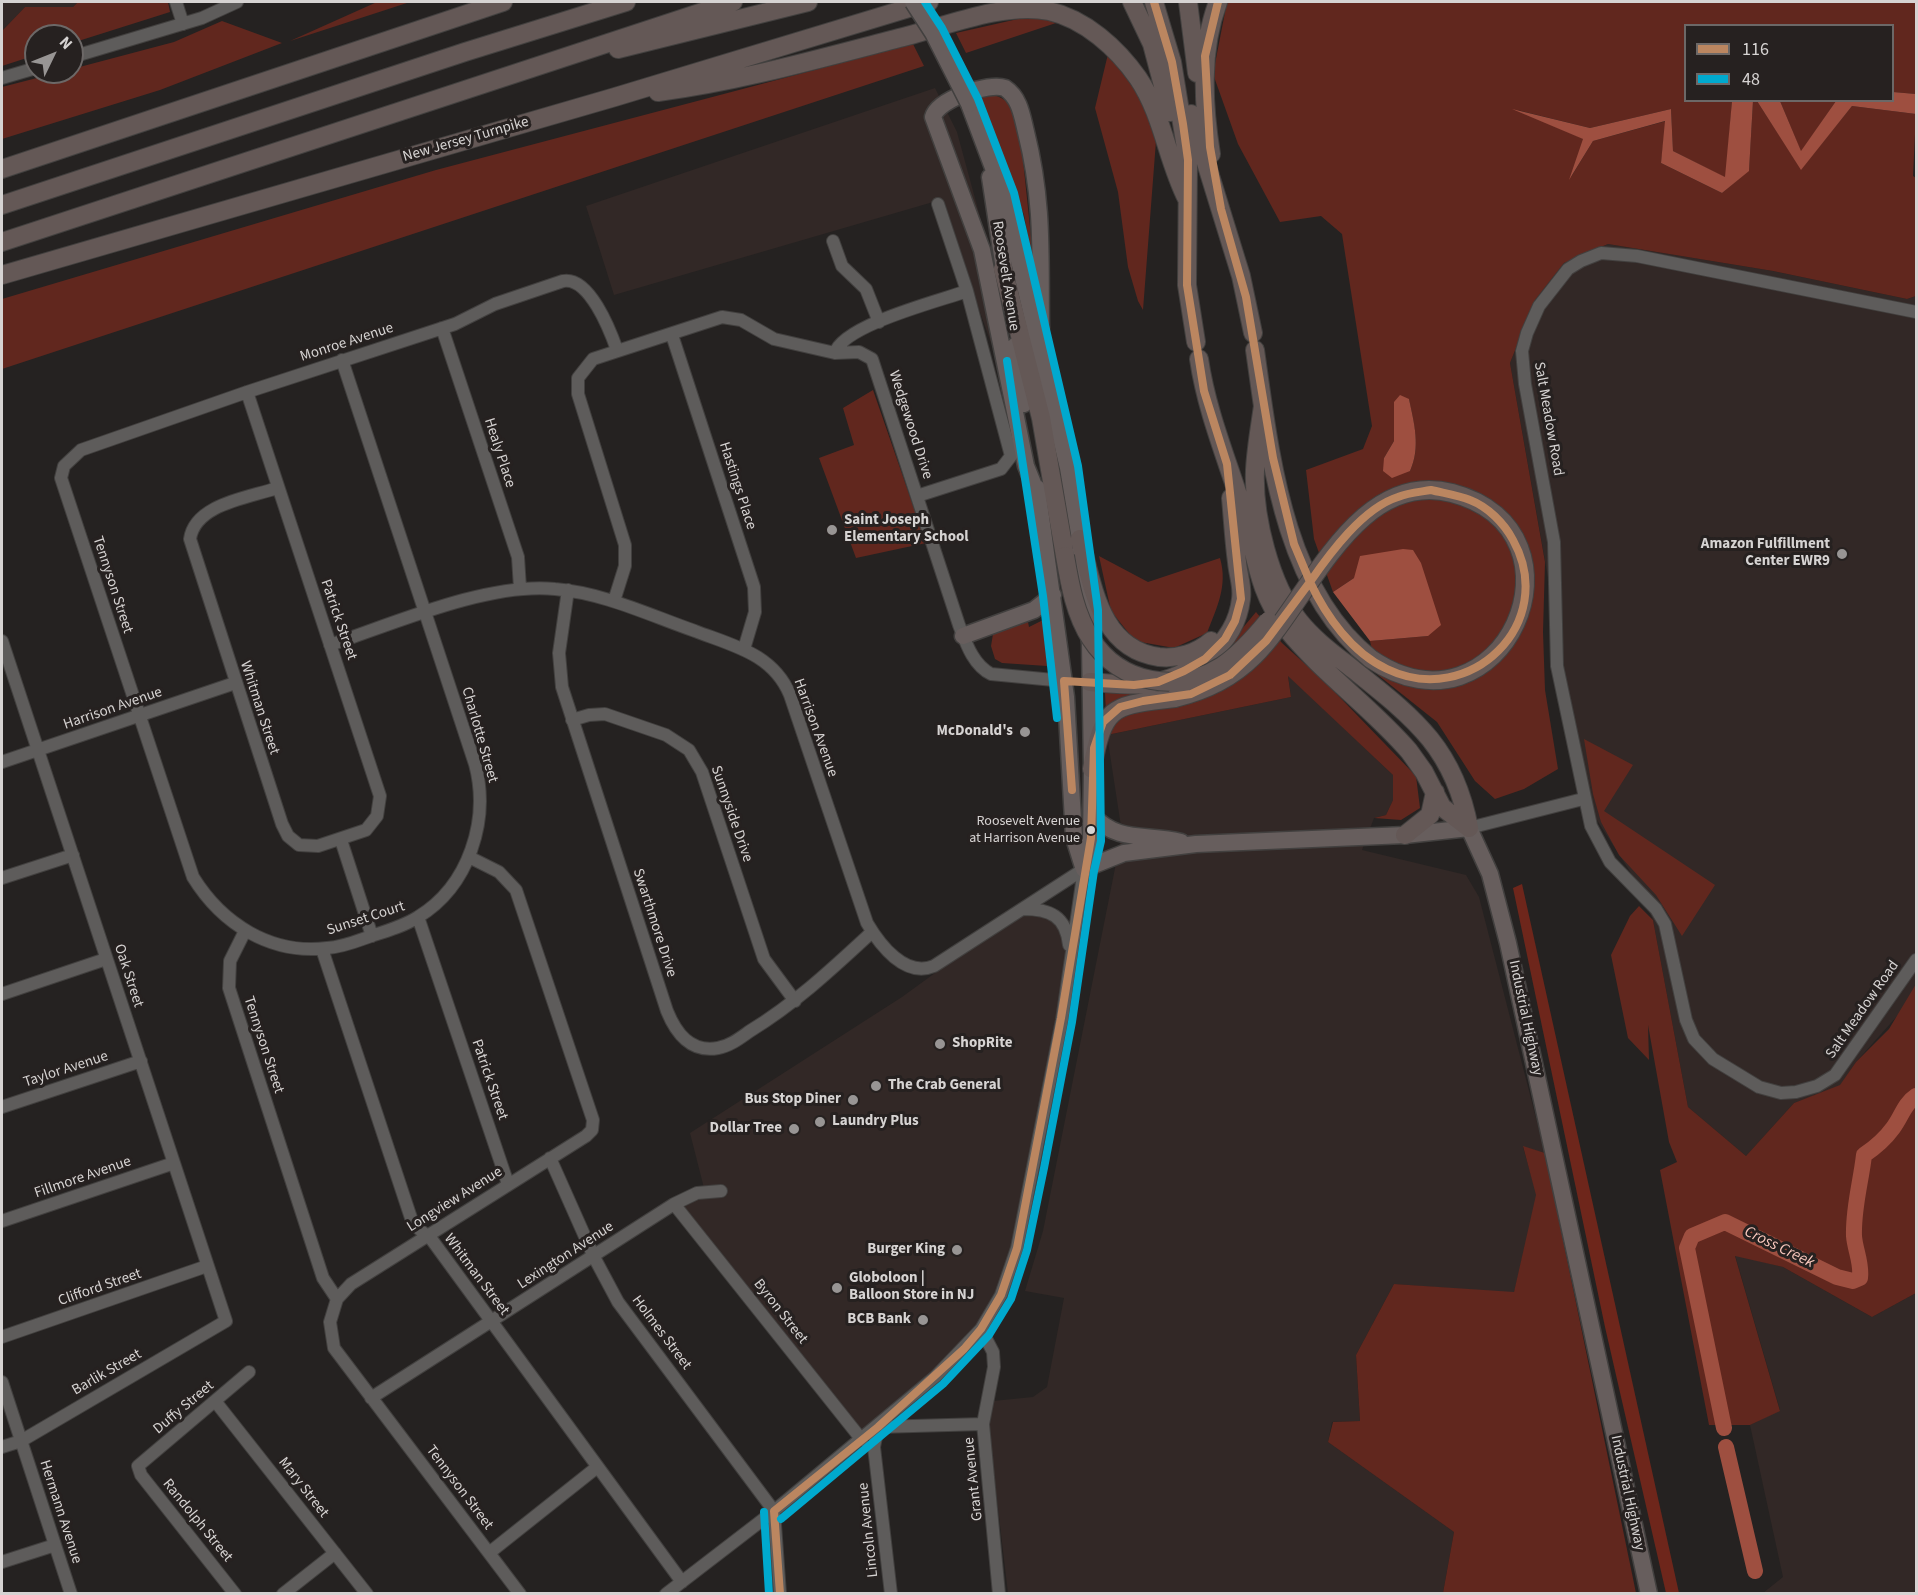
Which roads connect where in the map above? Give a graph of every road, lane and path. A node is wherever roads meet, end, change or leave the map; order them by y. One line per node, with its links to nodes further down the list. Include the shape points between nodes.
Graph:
1 (176, 2): 14 (street)
2 (237, 2): 14 (street)
3 (503, 2): 22 (highway)
4 (626, 2): 25 (highway)
5 (733, 2): 16 (highway)
6 (808, 2): 16 (highway, via 615,50)
7 (913, 2): 21 (main road, Roosevelt Avenue, bridge, via 938,41)
8 (929, 2): 20 (highway, New Jersey Turnpike)
9 (1132, 2): 17 (highway, via 1148,33)
10 (1154, 2): 17 (highway)
11 (1162, 2): 17 (highway)
12 (1188, 2): 17 (highway)
13 (1218, 2): 17 (highway)
14 (183, 24): 15 (street)
15 (84, 53)
16 (574, 53): 28 (highway)
17 (1182, 60): 23 (highway); 26 (highway, via 1193,122); 26 (highway, via 1207,119)
18 (24, 72): 19 (street)
19 (2, 78)
20 (615, 97): 23 (highway, via 695,86 819,59 998,12 1049,11 1084,25 1113,49 1138,78 1156,112 1175,176); 30 (highway, New Jersey Turnpike)
21 (985, 147): 29 (main road, Roosevelt Avenue); 38 (main road, Roosevelt Avenue, via 1004,196)
22 (2, 169)
23 (1187, 200): 42 (highway, via 1187,285 1211,417)
24 (938, 204): 31 (street)
25 (2, 205)
26 (1221, 209): 41 (highway, via 1241,276)
27 (833, 241): 33 (street, via 842,266 866,289)
28 (2, 242)
29 (1004, 269): 46 (main road, Roosevelt Avenue); 48 (highway, bridge, via 1041,418 1076,608 1097,647 1114,664 1150,680 1170,682 1199,677 1233,658)
30 (2, 275)
31 (967, 291): 33 (street); 45 (street, via 1011,456 1001,469)
32 (1917, 312): 68 (street, Salt Meadow Road, via 1610,252 1574,265 1548,292 1527,333 1522,367 1554,542 1557,666)
33 (879, 322): 37 (street, via 844,340)
34 (442, 328): 36 (street, Monroe Avenue, via 503,301 571,281 581,285 597,307); 39 (street, Monroe Avenue); 50 (street, Healy Place, via 518,557)
35 (672, 334): 36 (street, Wedgewood Drive); 37 (street, Wedgewood Drive, via 722,317 734,317 774,339); 58 (street, Hastings Place, via 754,587 755,612)
36 (617, 350): 53 (street, Wedgewood Drive, via 589,362 577,383 624,537 625,566)
37 (835, 353): 45 (street, Wedgewood Drive, via 860,352 872,359)
38 (1042, 356): 46 (main road, via 1042,234 1033,163 1016,98 1005,88 990,87 944,103 936,109 934,122 982,250 1026,466); 47 (main road, Roosevelt Avenue)
39 (342, 360): 40 (street, Monroe Avenue); 54 (street, Charlotte Street)
40 (247, 392): 43 (street, Monroe Avenue, via 81,450 64,466); 44 (street, Patrick Street)
41 (1263, 406): 48 (highway, bridge, via 1290,531 1306,575 1330,618 1371,659 1403,676 1432,679 1463,674 1489,659 1509,638 1522,609 1525,576 1520,552 1508,531 1485,507 1453,494 1411,493 1382,504); 70 (highway, via 1256,484 1266,552 1282,595 1319,642 1427,734 1463,795)
42 (1227, 464): 49 (highway); 67 (highway, via 1246,520 1257,573 1278,616 1301,644 1399,740)
43 (61, 476): 62 (street, Tennyson Street)
44 (277, 488): 56 (street, Patrick Street); 61 (street, Whitman Street, via 208,512 198,520 191,534 193,552)
45 (917, 496): 55 (street, Wedgewood Drive)
46 (1039, 498): 52 (main road, Roosevelt Avenue)
47 (1080, 539): 49 (highway, via 1097,600 1112,630 1135,650 1155,656 1174,657 1192,652 1216,636 1235,600); 60 (main road, Roosevelt Avenue)
48 (1332, 550): 66 (highway, bridge, via 1253,657 1223,680 1175,698 1134,703 1112,712 1099,730)
49 (1237, 565): 60 (highway, via 1242,589 1239,611 1213,653 1158,682)
50 (520, 588): 51 (street, Harrison Avenue); 54 (street, Harrison Avenue)
51 (568, 590): 53 (street, Harrison Avenue); 63 (street, Swarthmore Drive, via 558,664)
52 (1053, 595): 55 (main road, via 1034,610); 59 (main road, Roosevelt Avenue)
53 (614, 601): 58 (street, Harrison Avenue)
54 (426, 614): 56 (street, Harrison Avenue); 75 (street, Charlotte Street, via 480,785 479,820)
55 (963, 636): 59 (street, Wedgewood Drive, via 976,662 991,674)
56 (330, 645): 72 (street, Patrick Street, via 380,802 370,826)
57 (2, 646): 64 (street, Oak Street)
58 (744, 649): 81 (street, Harrison Avenue, via 769,663 786,685)
59 (1064, 681): 60 (main road); 76 (main road, Roosevelt Avenue, via 1074,838)
60 (1090, 682): 66 (main road, Roosevelt Avenue)
61 (235, 683): 62 (street, Harrison Avenue); 72 (street, Whitman Street, via 285,832 307,847)
62 (139, 716): 64 (street, Harrison Avenue); 80 (street, Tennyson Street, via 194,877 213,904)
63 (572, 720): 88 (street, Sunnyside Drive, via 605,714 672,737 693,755 764,959); 88 (street, Swarthmore Drive, via 667,1011 678,1033 702,1048 723,1047)
64 (39, 750): 65 (street, Harrison Avenue); 74 (street, Oak Street)
65 (2, 762)
66 (1092, 768): 69 (main road, Roosevelt Avenue)
67 (1435, 792): 70 (highway, via 1442,807); 71 (highway, via 1430,815)
68 (1583, 799): 70 (street); 85 (street, Salt Meadow Road, via 1591,826 1610,862 1656,909 1665,924 1686,1020 1694,1039 1713,1059 1759,1087 1796,1092 1835,1075)
69 (1092, 815): 73 (main road, via 1104,828 1120,835 1159,836); 76 (main road, Roosevelt Avenue)
70 (1469, 828): 71 (main road); 131 (main road, Industrial Highway, via 1490,874 1508,943)
71 (1406, 835): 73 (main road)
72 (340, 840): 82 (street)
73 (1190, 844): 76 (main road, via 1124,853)
74 (73, 855): 77 (street); 84 (street, Oak Street)
75 (469, 857): 79 (street, Sunset Court, via 446,893); 91 (street, Longview Avenue, via 499,872 516,890 593,1120 592,1130)
76 (1084, 869): 78 (street, Harrison Avenue); 86 (street, Roosevelt Avenue)
77 (2, 878)
78 (1023, 909): 81 (street, Harrison Avenue, via 926,969 906,966); 86 (street, via 1055,913 1067,932)
79 (418, 917): 82 (street, Sunset Court); 93 (street, Patrick Street)
80 (245, 931): 83 (street, Sunset Court, via 285,946); 100 (street, Tennyson Street, via 230,961 229,988 323,1278)
81 (872, 932): 88 (street, Swarthmore Drive)
82 (372, 936): 83 (street, Sunset Court)
83 (322, 949): 97 (street, Whitman Street, via 410,1218)
84 (106, 959): 87 (street); 89 (street, Oak Street)
85 (1917, 960)
86 (1071, 963): 103 (street, Roosevelt Avenue, via 1017,1248 1001,1295)
87 (2, 994)
88 (795, 1001)
89 (141, 1061): 90 (street, Taylor Avenue); 92 (street, Oak Street)
90 (2, 1107)
91 (550, 1158): 93 (street, Longview Avenue); 98 (street, Holmes Street)
92 (174, 1163): 96 (street, Fillmore Avenue); 99 (street, Oak Street)
93 (508, 1184): 97 (street, Longview Avenue)
94 (721, 1191): 95 (street, Lexington Avenue, via 697,1193)
95 (674, 1204): 98 (street, Lexington Avenue); 111 (street, Byron Street)
96 (2, 1221)
97 (425, 1236): 100 (street, Longview Avenue, via 351,1284); 102 (street, Whitman Street, via 432,1240)
98 (594, 1257): 102 (street, Lexington Avenue); 116 (street, Holmes Street, via 618,1302)
99 (207, 1266): 101 (street, Oak Street); 104 (street, Clifford Street)
100 (337, 1299): 107 (street, Tennyson Street, via 330,1322 334,1348)
101 (225, 1321): 112 (street, Barlik Street)
102 (493, 1322): 107 (street, Lexington Avenue); 115 (street, Whitman Street)
103 (981, 1329): 109 (street, Grant Avenue, via 993,1352 994,1367); 110 (street, Roosevelt Avenue, via 935,1377)
104 (2, 1337)
105 (249, 1372): 108 (street, Duffy Street)
106 (2, 1382): 112 (street, Hermann Avenue)
107 (371, 1398): 119 (street, Tennyson Street)
108 (215, 1401): 114 (street, Duffy Street); 118 (street, Mary Street)
109 (983, 1424): 110 (street); 130 (street, Grant Avenue)
110 (878, 1427): 111 (street, Roosevelt Avenue); 129 (street, Lincoln Avenue, via 874,1447)
111 (862, 1440): 116 (street, Roosevelt Avenue)
112 (21, 1441): 113 (street, Barlik Street); 117 (street, Hermann Avenue)
113 (2, 1447)
114 (138, 1466): 123 (street, Randolph Street, via 141,1475)
115 (596, 1468): 119 (street); 121 (street, Whitman Street)
116 (774, 1511): 121 (street, Roosevelt Avenue); 128 (street)
117 (55, 1545): 120 (street); 122 (street, Hermann Avenue)
118 (335, 1553): 124 (street); 125 (street, Mary Street)
119 (489, 1553): 126 (street, Tennyson Street)
120 (2, 1562)
121 (682, 1582): 127 (street, Roosevelt Avenue)
122 (70, 1593)
123 (235, 1593)
124 (283, 1593)
125 (367, 1593)
126 (520, 1593)
127 (667, 1593)
128 (780, 1593)
129 (891, 1593)
130 (999, 1593)
131 (1649, 1593)

